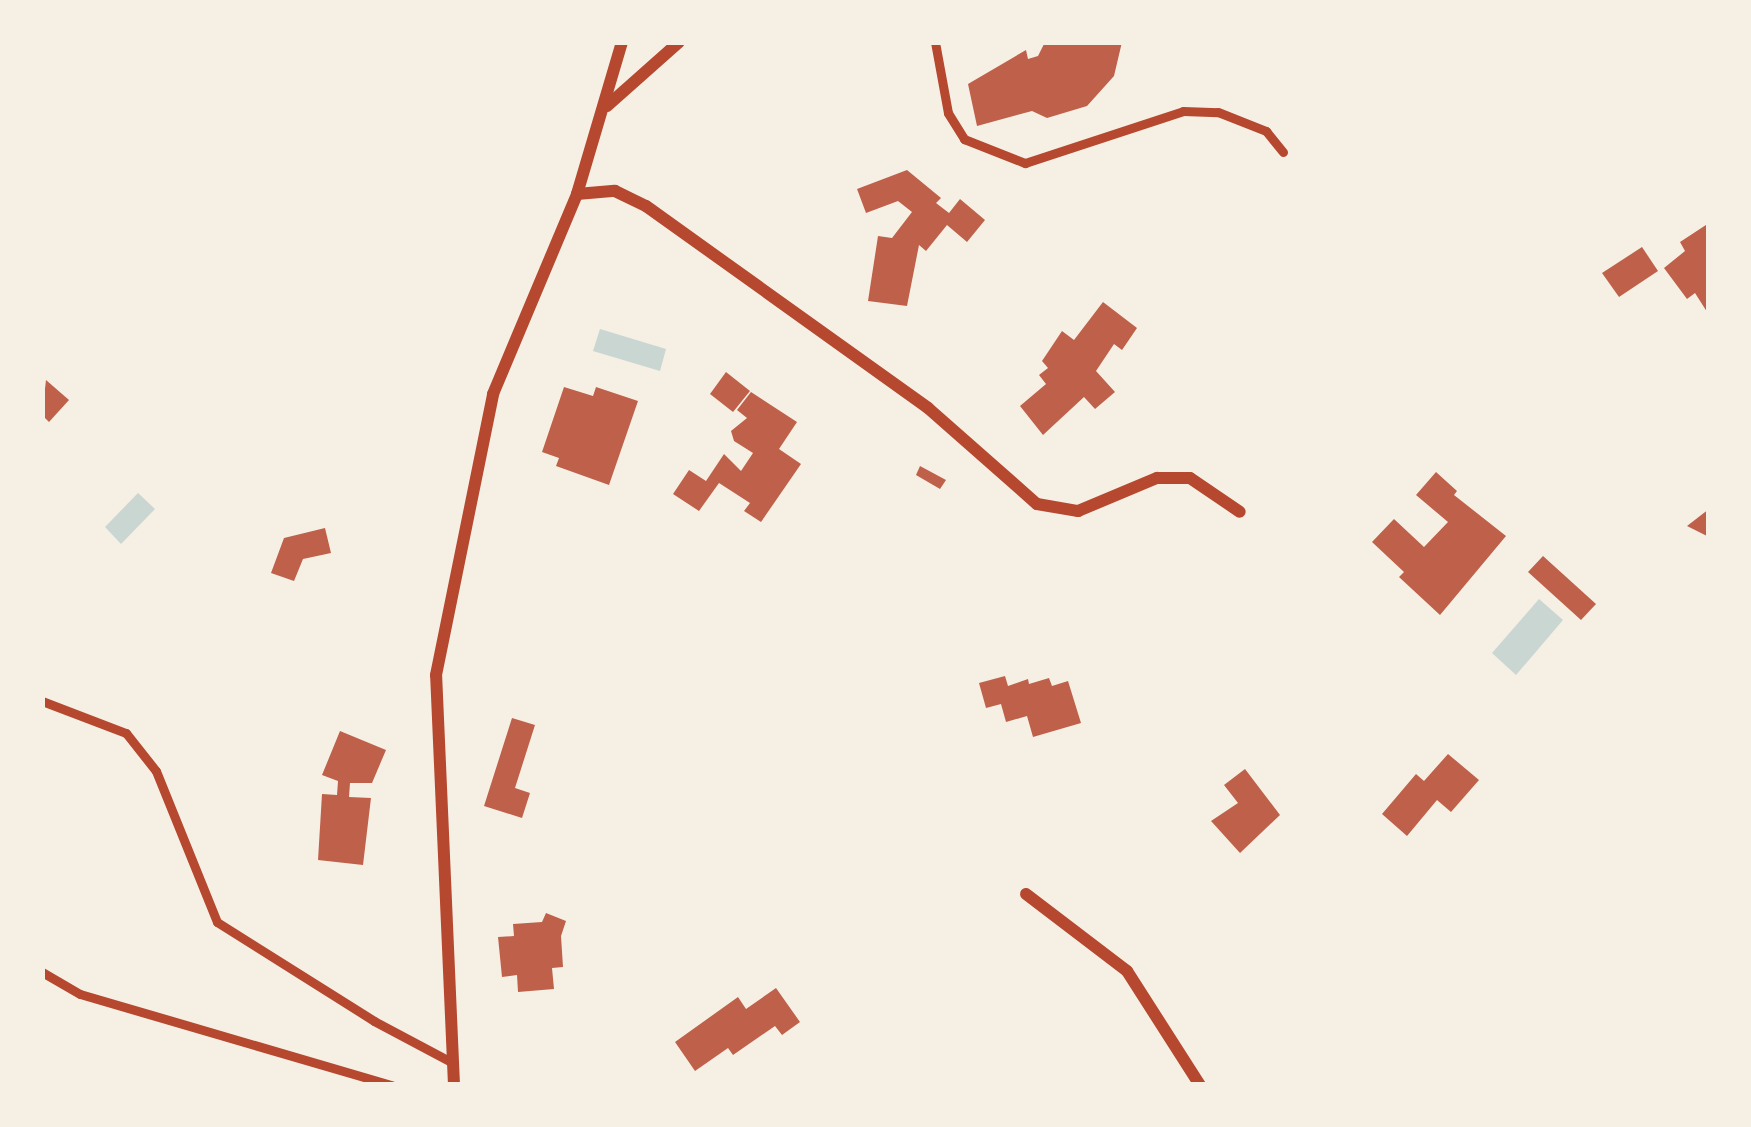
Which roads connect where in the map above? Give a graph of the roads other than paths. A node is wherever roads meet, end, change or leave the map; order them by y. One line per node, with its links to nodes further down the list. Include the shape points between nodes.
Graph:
1 (622, 42): 4 (street)
2 (679, 42): 4 (street)
3 (935, 42): 5 (lane, via 948,113 964,139 1025,163 1184,111 1218,112 1266,131)
4 (606, 107): 6 (street)
5 (1283, 152)
6 (577, 194): 7 (street, via 615,191 646,206 928,408 1037,504 1078,511 1157,478 1190,478); 11 (street, via 493,394 436,675)
7 (1240, 512)
8 (42, 701): 11 (lane, via 126,733 156,771 217,922)
9 (1025, 895): 14 (street, via 1127,971)
10 (42, 972): 12 (lane, via 80,994)
11 (453, 1063): 13 (street)
12 (392, 1085)
13 (454, 1085)
14 (1199, 1085)

